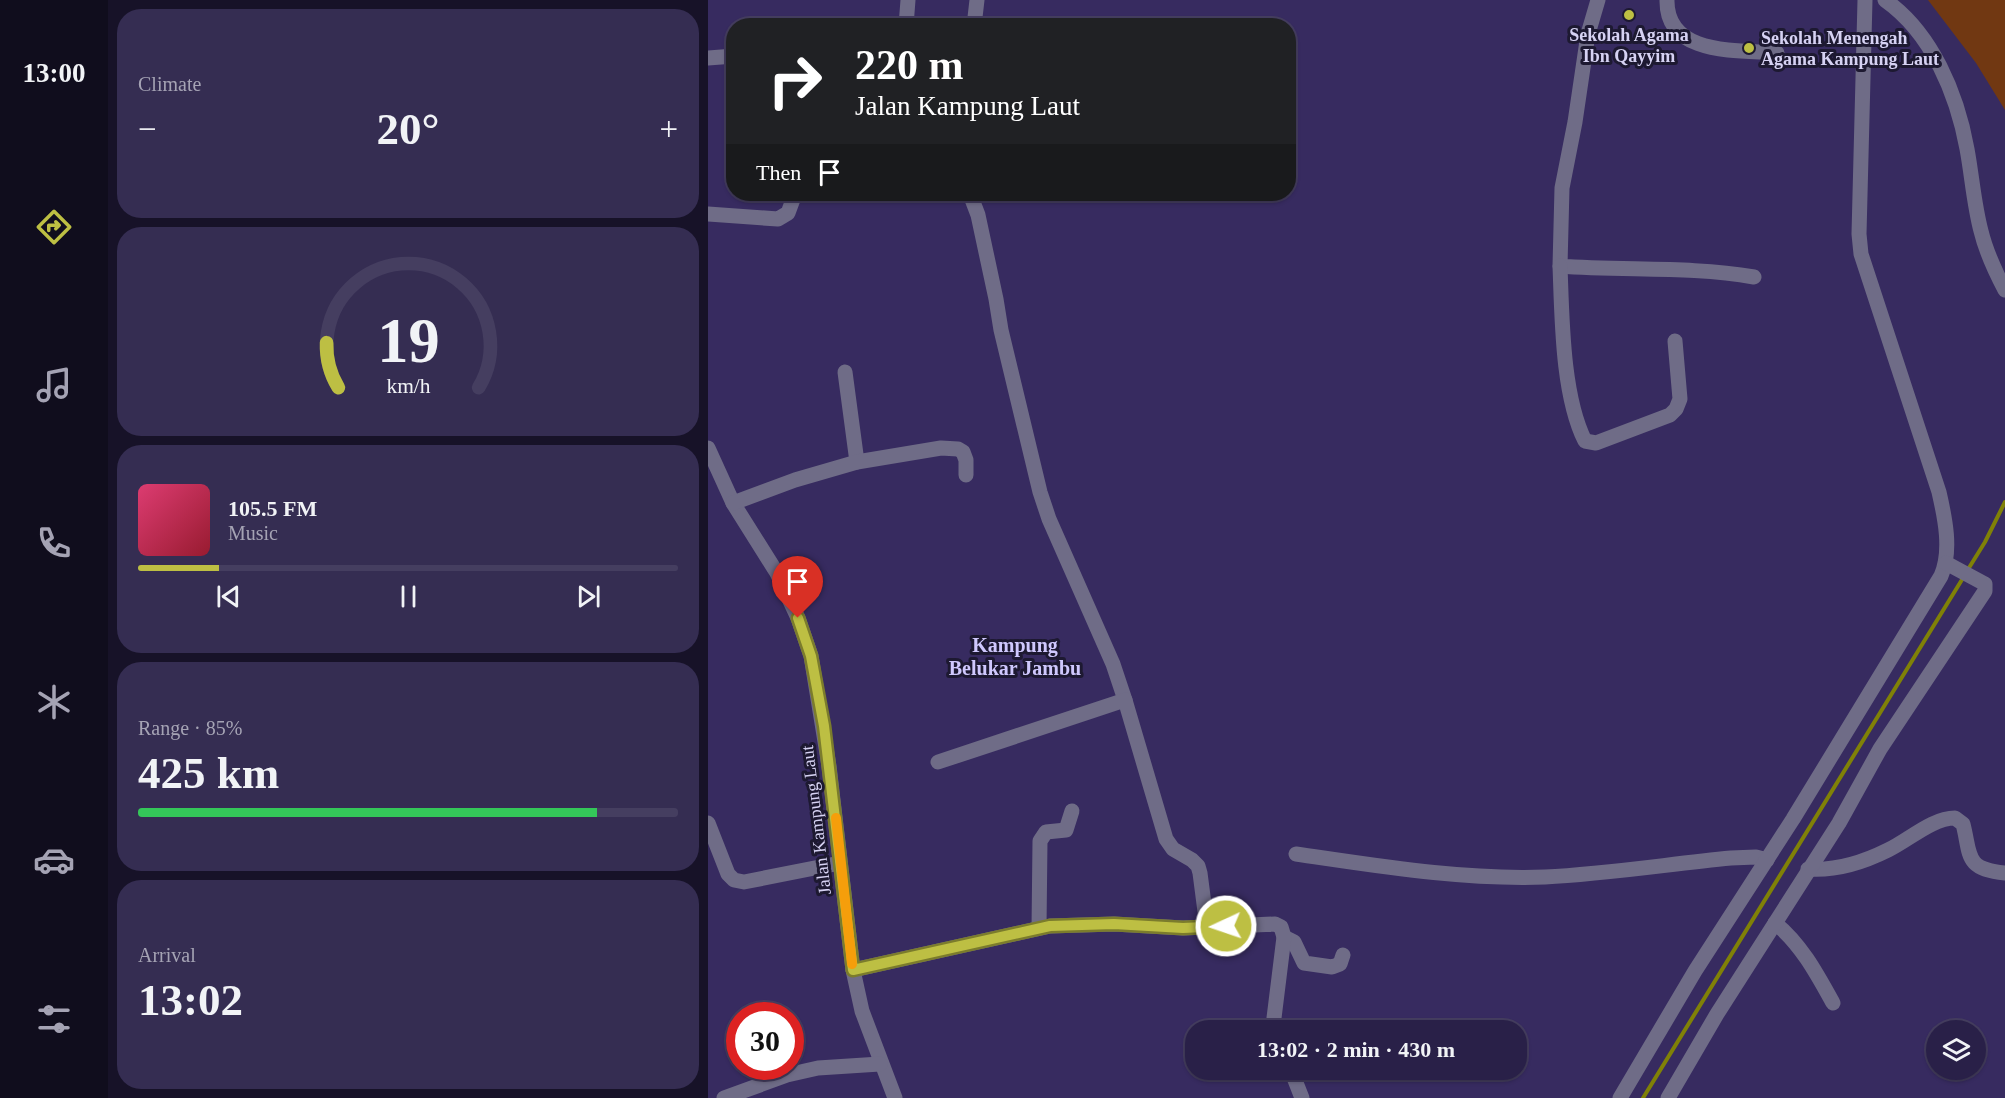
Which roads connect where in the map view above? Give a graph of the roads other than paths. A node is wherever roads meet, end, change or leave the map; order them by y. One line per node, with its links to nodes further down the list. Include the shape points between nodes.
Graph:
1 (908, 0): 7 (street)
2 (976, 0): 8 (street)
3 (1598, 0): 15 (street, via 1588,34 1562,188)
4 (1667, 0): 9 (street, via 1670,21 1688,41)
5 (1865, 0): 24 (street, via 1861,254 1939,492)
6 (1885, 0): 17 (street, via 1924,40 1948,82 1966,146 1980,230)
7 (907, 18)
8 (975, 18)
9 (1777, 53)
10 (726, 57): 11 (street)
11 (708, 58)
12 (792, 201): 14 (street, via 788,213 778,219)
13 (973, 201): 25 (street, via 1040,492)
14 (708, 214)
15 (1560, 266): 16 (street, via 1722,272); 18 (street, via 1562,326 1571,395 1585,441 1596,443 1670,415 1676,409 1680,399)
16 (1754, 277)
17 (2005, 290)
18 (1675, 341)
19 (845, 372): 21 (street)
20 (708, 448): 23 (street, Jalan Kampung Laut)
21 (857, 462): 22 (street, via 951,448 965,455); 23 (street)
22 (966, 475)
23 (733, 503): 31 (street, Jalan Kampung Laut, via 777,573 811,656)
24 (1949, 565): 30 (street); 32 (street, via 1986,585 1985,591 1880,749)
25 (1125, 700): 26 (street); 35 (street, via 1166,839 1173,849 1195,863 1200,873)
26 (938, 762)
27 (1072, 811): 36 (street, via 1066,830 1046,832 1040,842)
28 (708, 823): 31 (street, via 734,880 744,882)
29 (1296, 854): 30 (street, via 1419,872 1516,877 1731,858)
30 (1767, 860): 47 (street)
31 (840, 863): 39 (street, Jalan Kampung Laut)
32 (1808, 869): 33 (street, via 1822,870 1860,861 1955,818 1963,824 1970,858 1991,871); 34 (street)
33 (2005, 873)
34 (1775, 923): 40 (street, via 1805,956); 48 (street)
35 (1207, 927): 36 (street, via 1114,924); 37 (street, via 1275,924 1281,927)
36 (1039, 928): 39 (street)
37 (1284, 937): 38 (street, via 1293,942 1304,963 1332,967 1340,964); 41 (street)
38 (1343, 955)
39 (853, 970): 42 (street, Jalan Kampung Laut)
40 (1833, 1003)
41 (1274, 1020)
42 (880, 1064): 44 (street, via 818,1068); 45 (street, Jalan Kampung Laut)
43 (1295, 1080): 46 (street)
44 (724, 1098)
45 (895, 1098)
46 (1302, 1098)
47 (1620, 1098)
48 (1668, 1098)

